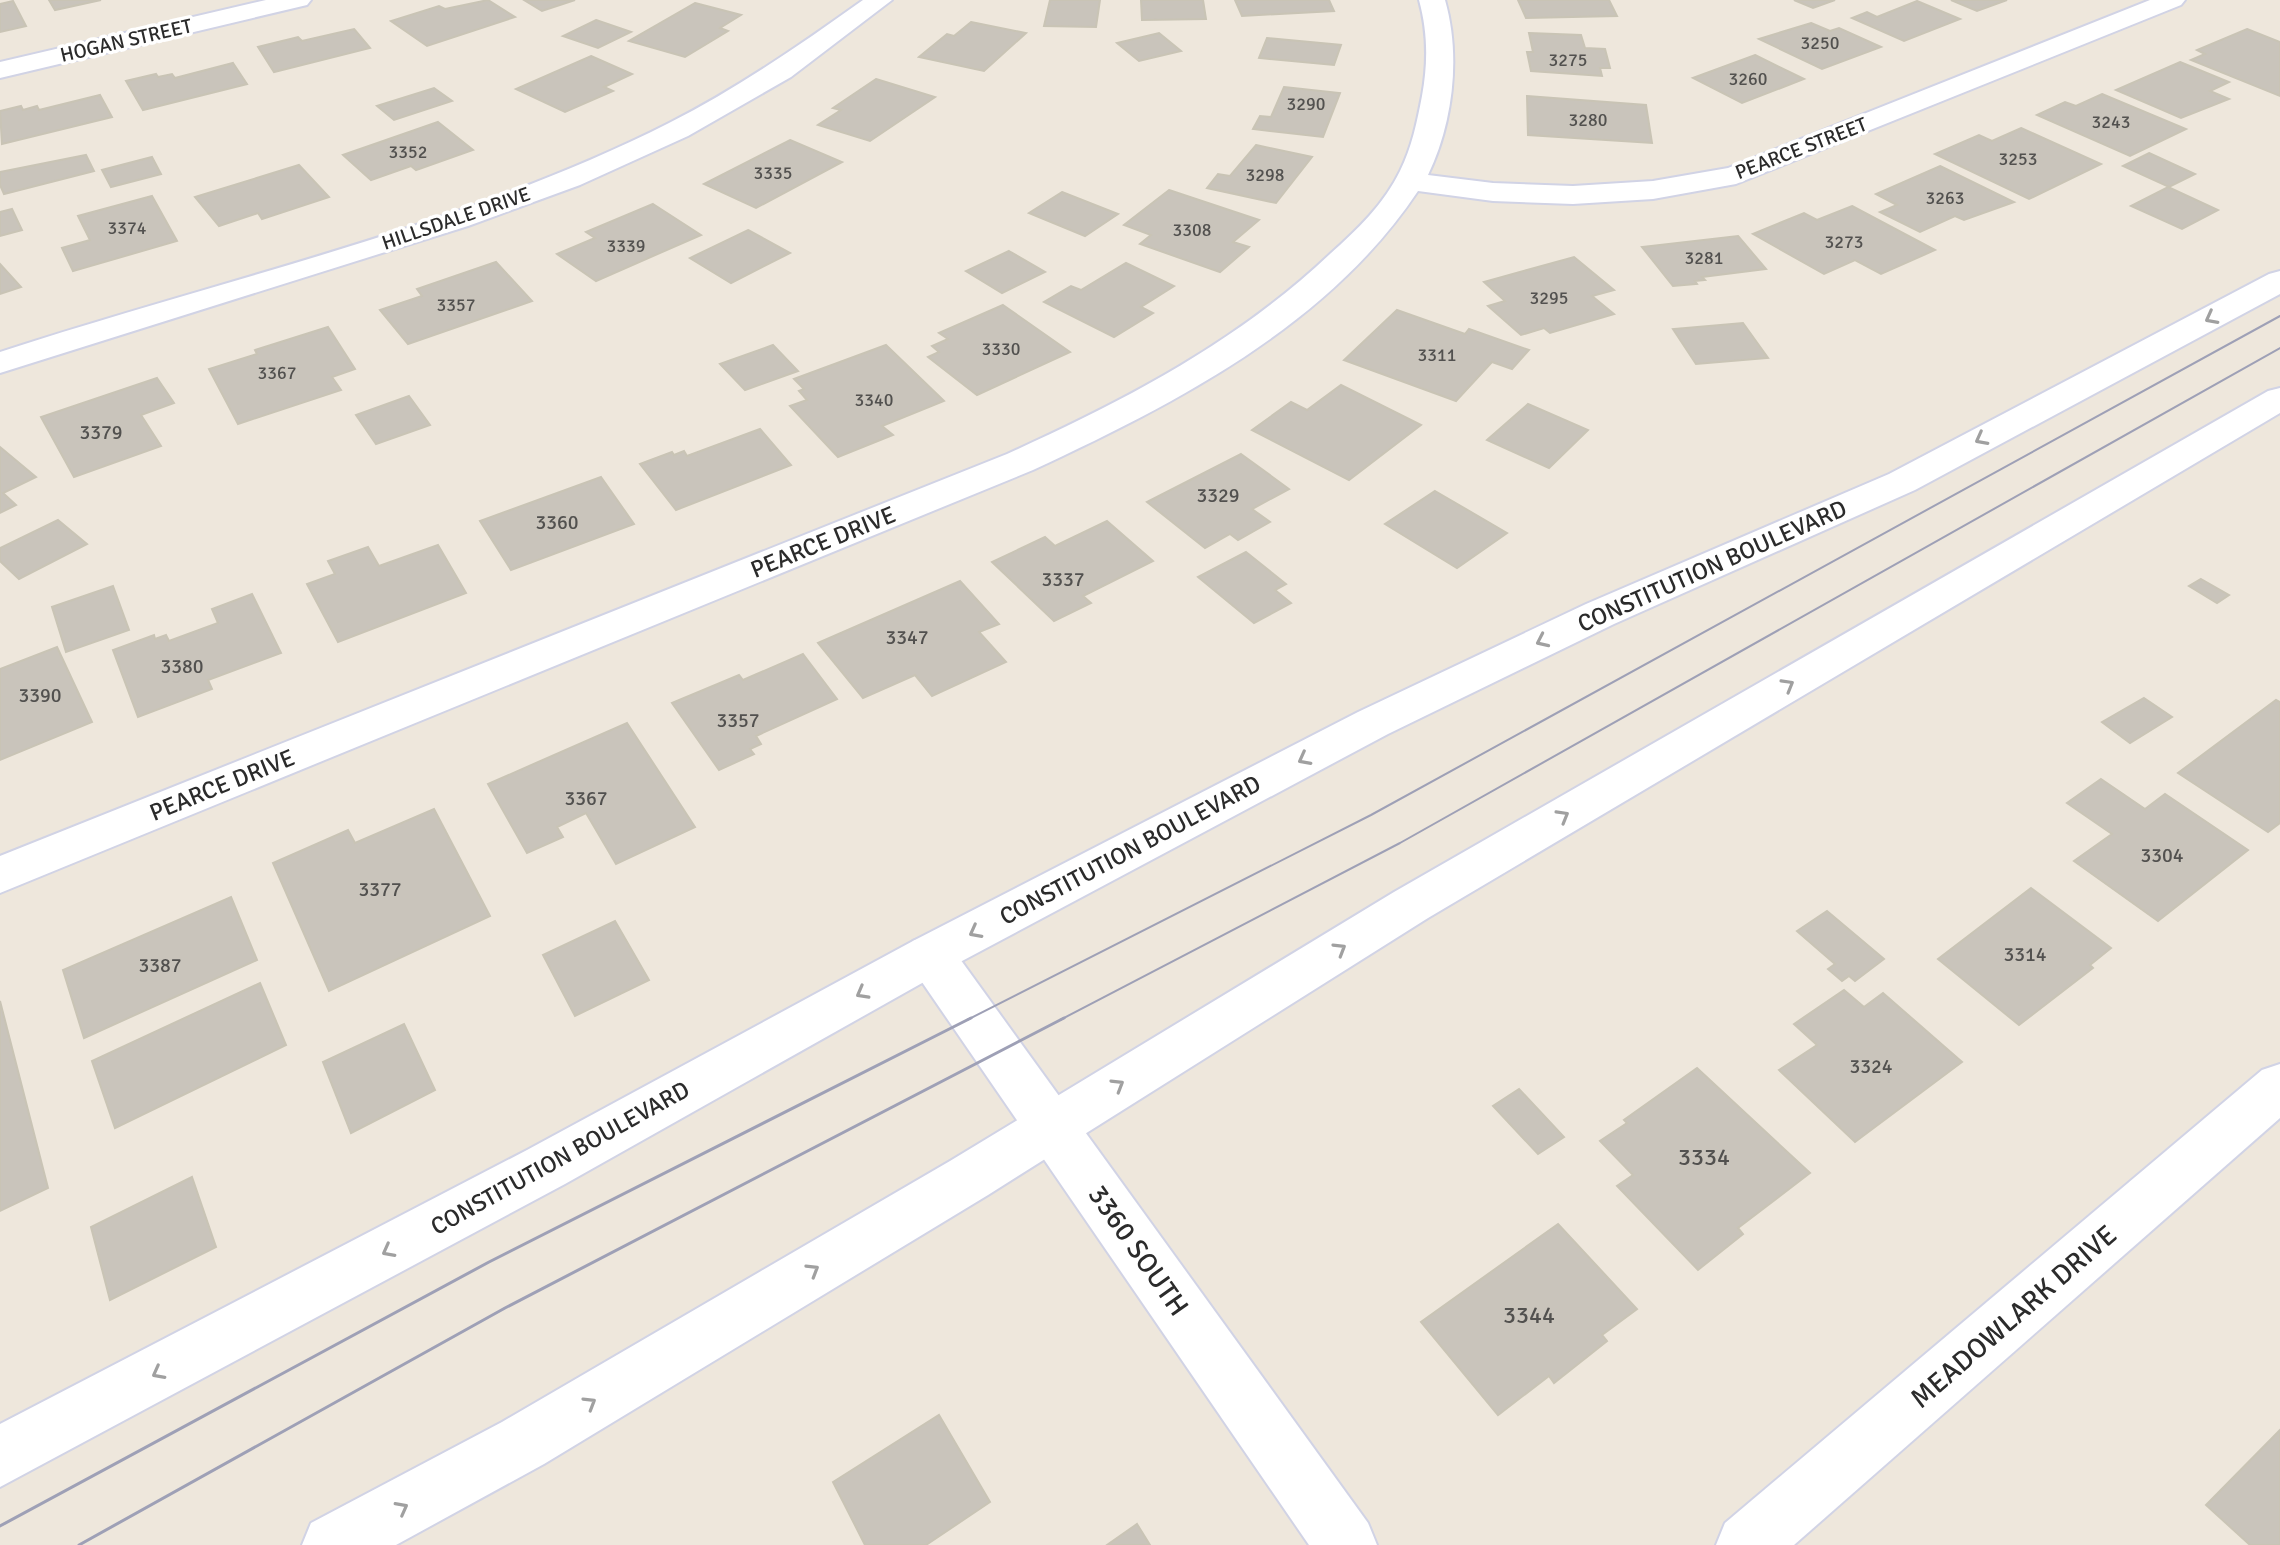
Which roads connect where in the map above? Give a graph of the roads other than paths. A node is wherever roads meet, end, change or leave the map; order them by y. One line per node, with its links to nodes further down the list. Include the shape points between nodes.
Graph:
1 (298, 0): 5 (street, HOGAN STREET)
2 (879, 0): 8 (street, HILLSDALE DRIVE, via 830,41 727,104 590,169 432,228)
3 (1432, 0): 6 (street, PEARCE DRIVE, via 1441,29 1441,67 1427,142)
4 (2172, 0): 6 (street, PEARCE STREET, via 1736,175 1694,185 1589,196 1504,195)
5 (0, 70)
6 (1410, 181): 10 (street, PEARCE DRIVE, via 1381,222 1285,315 1217,362 1126,413 1020,462)
7 (2280, 281): 11 (street, CONSTITUTION BOULEVARD, one-way to 11, via 1902,482 1600,614 1373,723)
8 (0, 363)
9 (2280, 398): 13 (street, one-way to 9, via 1411,905)
10 (0, 875)
11 (930, 955): 13 (street, 3360 SOUTH); 14 (street, CONSTITUTION BOULEVARD, one-way to 14, via 546,1167)
12 (2280, 1086): 17 (street, MEADOWLARK DRIVE)
13 (1051, 1125): 15 (street, one-way to 13, via 523,1443); 16 (street, 3360 SOUTH)
14 (0, 1457)
15 (333, 1545)
16 (1346, 1545)
17 (1747, 1545)

